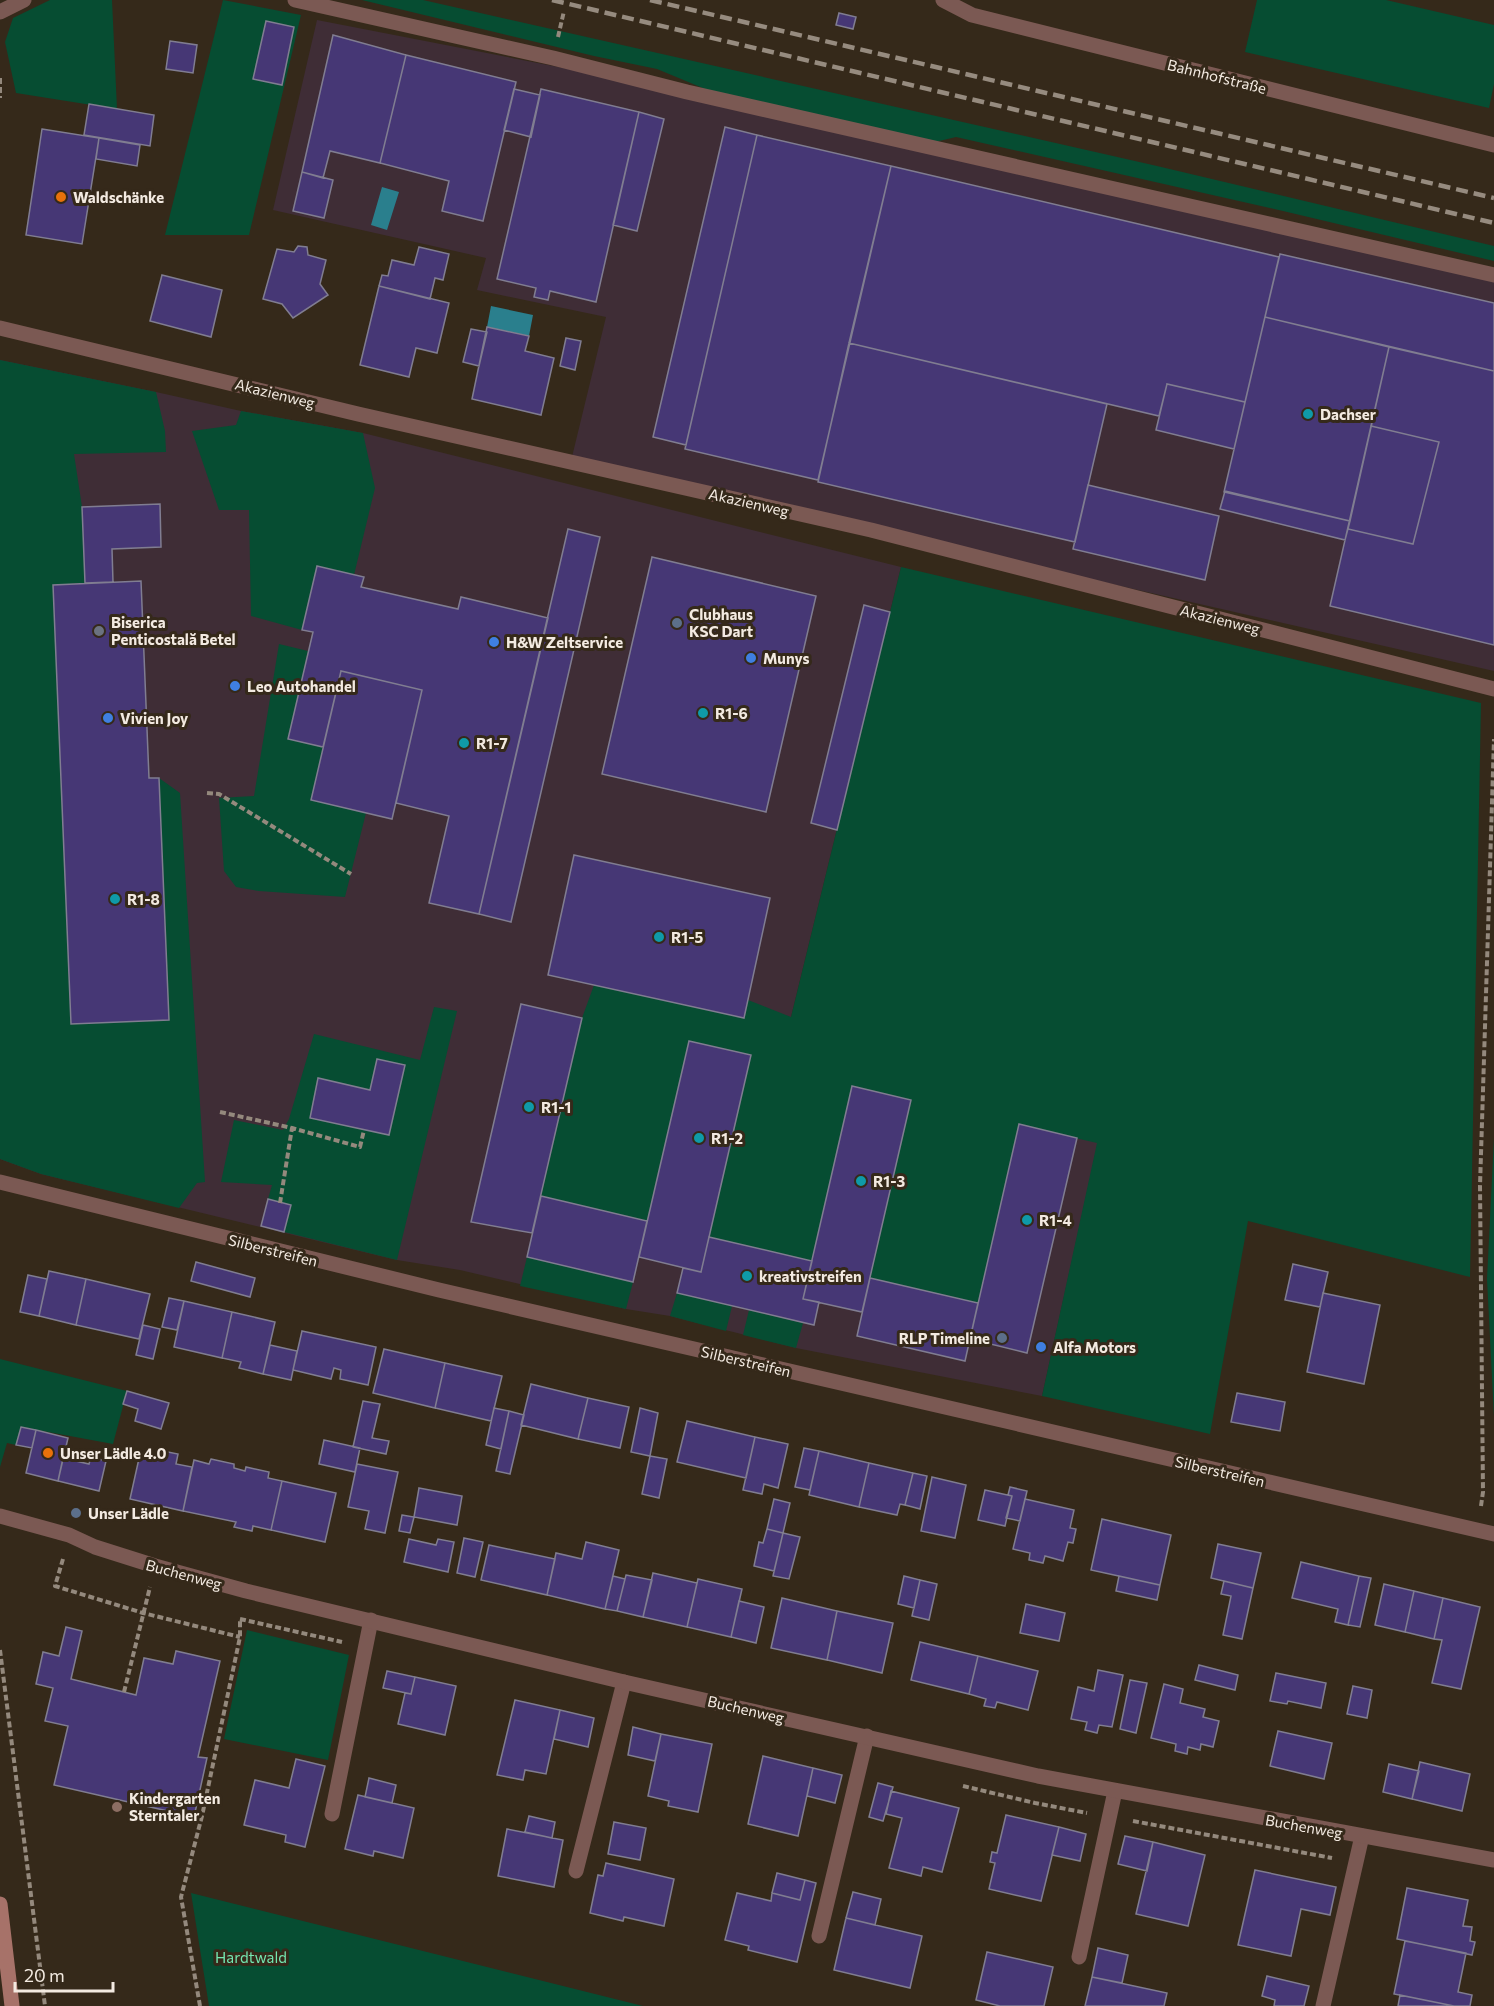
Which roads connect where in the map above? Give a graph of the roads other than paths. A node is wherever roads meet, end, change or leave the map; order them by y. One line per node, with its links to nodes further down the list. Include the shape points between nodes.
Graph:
1 (24, 0): 4 (street)
2 (295, 0): 6 (street)
3 (943, 0): 5 (street, Bahnhofstraße, via 972,15)
4 (0, 12)
5 (1494, 145)
6 (1494, 275)
7 (0, 328): 8 (street, Akazienweg, via 871,530)
8 (1494, 689)
9 (0, 1182): 11 (street, Silberstreifen, via 439,1290)
10 (0, 1516): 12 (street, Buchenweg, via 69,1535 155,1566)
11 (1494, 1534)
12 (371, 1620): 13 (street, Buchenweg); 16 (street)
13 (624, 1682): 14 (street, Buchenweg); 19 (street)
14 (867, 1736): 15 (street, Buchenweg); 21 (street)
15 (1115, 1791): 17 (street, Buchenweg); 22 (street)
16 (332, 1814)
17 (1362, 1836): 18 (street, Buchenweg); 24 (street)
18 (1494, 1860)
19 (576, 1871)
20 (0, 1904): 23 (main road)
21 (819, 1936)
22 (1079, 1957)
23 (12, 2006)
24 (1323, 2006)

